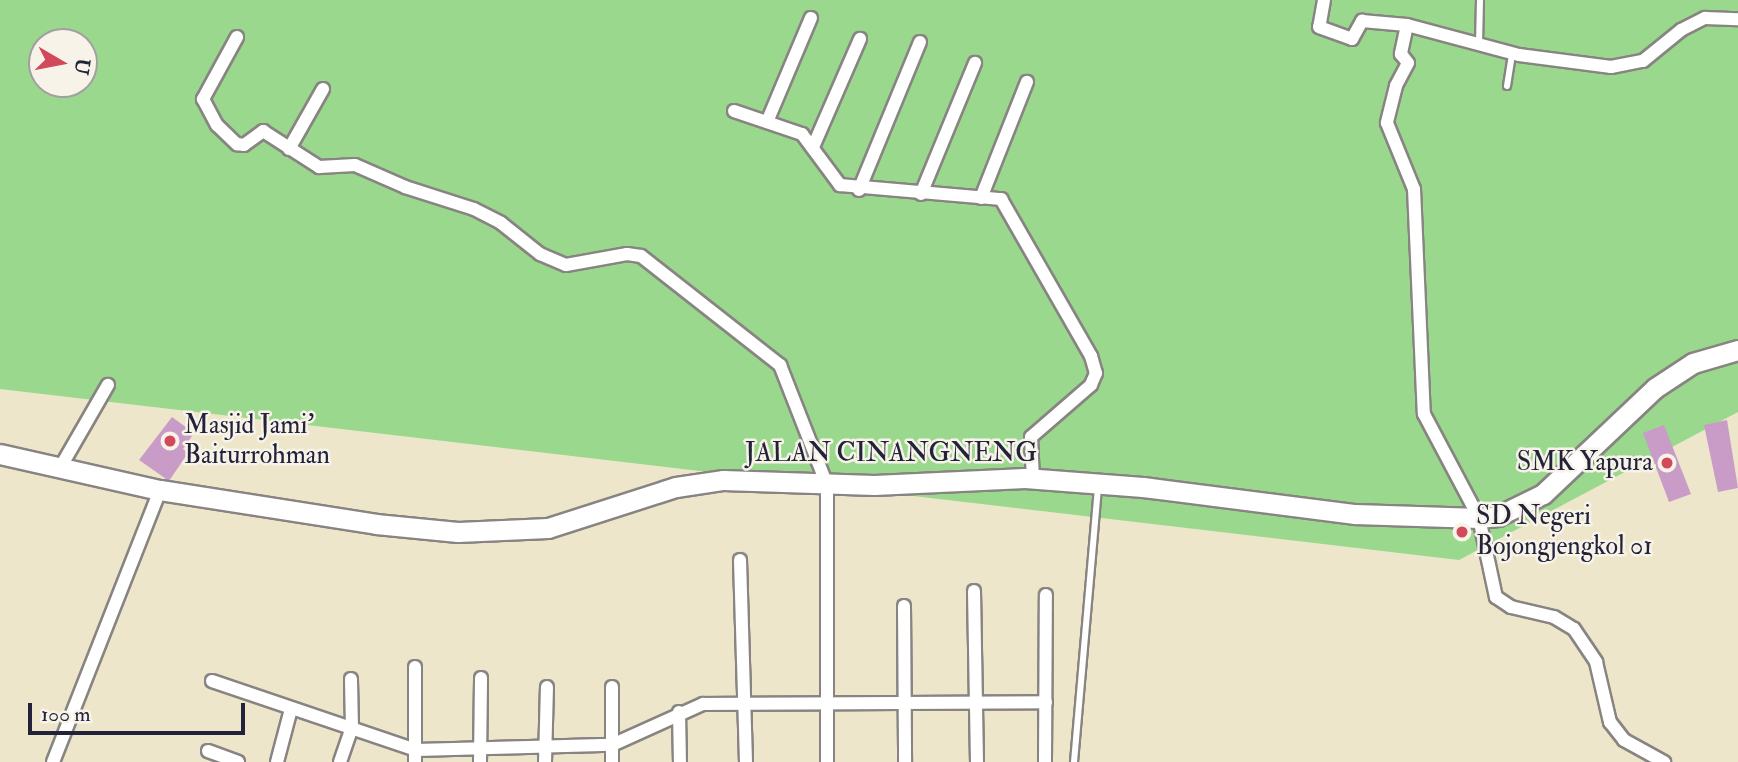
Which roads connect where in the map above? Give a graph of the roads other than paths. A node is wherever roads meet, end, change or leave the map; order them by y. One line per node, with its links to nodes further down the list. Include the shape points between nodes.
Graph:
1 (1324, 0): 5 (street, via 1318,21 1324,31 1352,39 1362,21)
2 (1480, 0): 9 (lane)
3 (811, 18): 16 (street)
4 (1738, 19): 10 (street, via 1705,18 1681,30 1643,61 1611,67)
5 (1407, 25): 9 (street); 30 (street, via 1401,54 1408,63 1396,86 1387,123 1414,189 1424,354 1420,396 1424,414)
6 (237, 37): 18 (street, via 206,86 205,109 237,144 244,145 263,131)
7 (860, 39): 17 (street)
8 (920, 42): 19 (street)
9 (1479, 45): 10 (street)
10 (1512, 53): 13 (lane)
11 (975, 63): 20 (street)
12 (1027, 82): 21 (street)
13 (1507, 86)
14 (323, 89): 18 (street)
15 (734, 111): 16 (street)
16 (767, 122): 17 (street, via 802,134)
17 (813, 146): 19 (street, via 841,186)
18 (289, 149): 28 (street, via 319,167 355,165 474,209 502,223 549,260 566,265 627,254 641,256 780,365)
19 (859, 190): 20 (street)
20 (921, 194): 21 (street)
21 (981, 198): 26 (street, via 1000,199 1010,211 1091,356 1096,373 1091,385 1031,437)
22 (1738, 349): 30 (street, JALAN CINANGNENG, via 1693,363 1655,388 1543,494 1498,516)
23 (108, 385): 25 (street)
24 (0, 454): 25 (street, JALAN CINANGNENG)
25 (60, 468): 29 (street, JALAN CINANGNENG)
26 (1033, 479): 27 (street, JALAN CINANGNENG); 28 (street, JALAN CINANGNENG)
27 (1098, 484): 30 (street, JALAN CINANGNENG, via 1355,514); 67 (lane)
28 (827, 485): 29 (street, JALAN CINANGNENG, via 697,482 578,520 520,532 376,524); 45 (street)
29 (160, 490): 54 (street)
30 (1479, 518): 68 (street, via 1496,597 1511,607 1554,617 1574,629 1596,662 1610,722 1624,740)
31 (740, 560): 44 (street)
32 (974, 591): 42 (street)
33 (1046, 595): 41 (street)
34 (904, 606): 43 (street)
35 (415, 667): 53 (street)
36 (481, 678): 50 (street)
37 (351, 679): 48 (street)
38 (212, 681): 46 (street)
39 (547, 687): 51 (street)
40 (612, 687): 49 (street)
41 (1046, 702): 42 (street); 66 (street)
42 (977, 703): 43 (street); 65 (street)
43 (906, 704): 45 (street); 64 (street)
44 (746, 705): 45 (street); 47 (street, via 703,704); 62 (street)
45 (827, 705): 63 (street)
46 (290, 709): 48 (street); 56 (street)
47 (679, 712): 49 (street); 61 (street)
48 (352, 728): 53 (street); 57 (street)
49 (612, 744): 51 (street); 60 (street)
50 (481, 746): 51 (street); 53 (street); 58 (street)
51 (545, 746): 59 (street)
52 (208, 751): 55 (street)
53 (416, 756)
54 (53, 762)
55 (238, 762)
56 (277, 762)
57 (340, 762)
58 (480, 762)
59 (545, 762)
60 (612, 762)
61 (680, 762)
62 (746, 762)
63 (827, 762)
64 (905, 762)
65 (977, 762)
66 (1045, 762)
67 (1074, 762)
68 (1664, 762)

